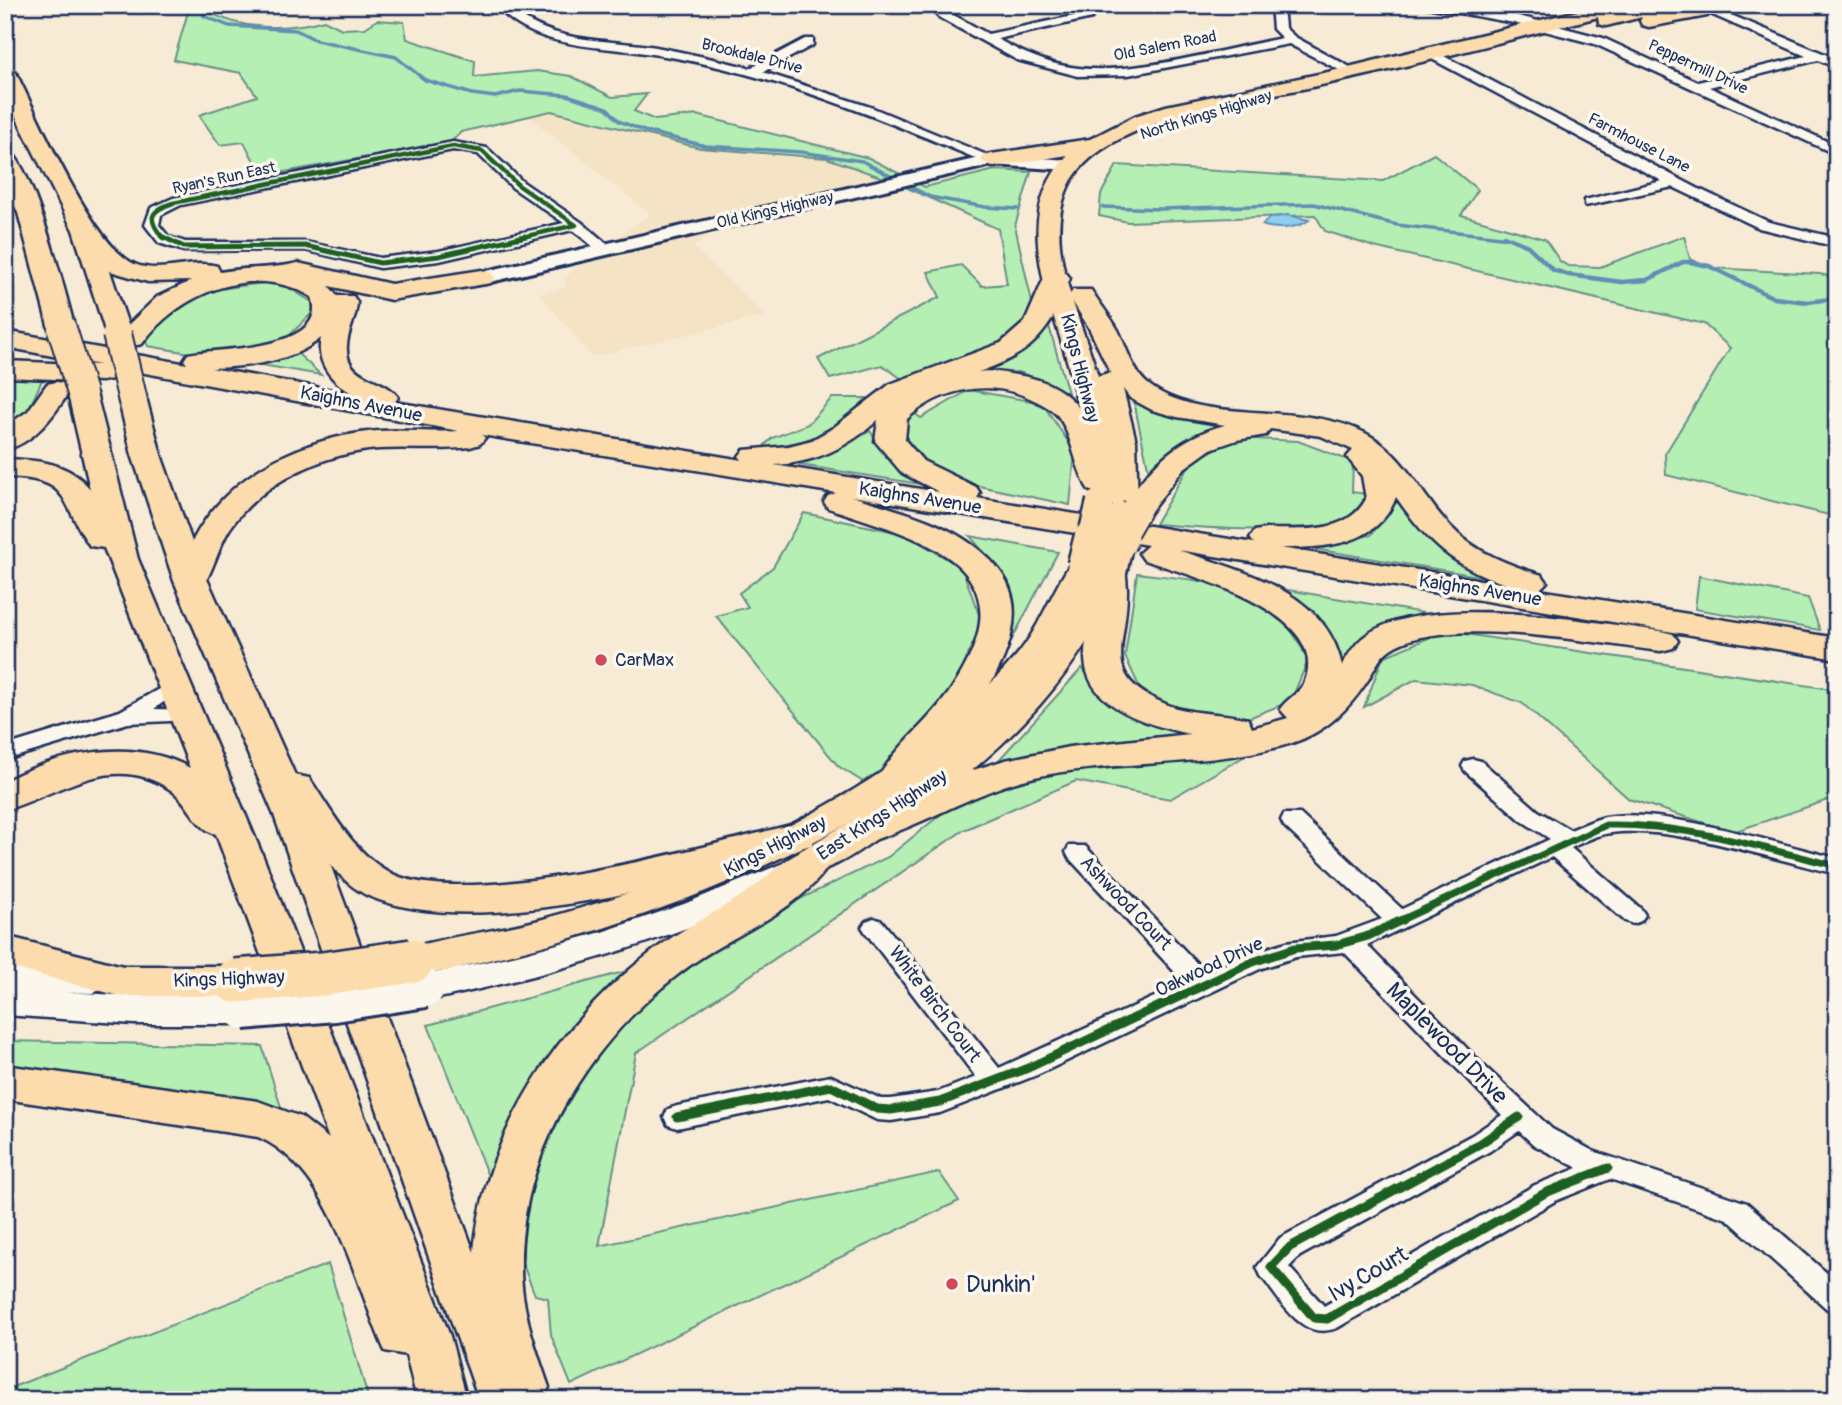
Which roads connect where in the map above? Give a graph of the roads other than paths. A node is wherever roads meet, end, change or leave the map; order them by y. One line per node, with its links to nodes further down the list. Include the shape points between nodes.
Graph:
1 (502, 5): 20 (street, Brookdale Drive, via 508,16 534,29)
2 (934, 5): 12 (street, Old Salem Road)
3 (1277, 5): 13 (street, via 1279,29)
4 (1422, 5): 9 (street)
5 (1626, 5): 9 (main road, North Kings Highway)
6 (1671, 5): 10 (main road, North Kings Highway)
7 (1701, 8): 11 (main road); 18 (street)
8 (1088, 15): 12 (street)
9 (1541, 26): 10 (street); 15 (main road, North Kings Highway)
10 (1560, 31): 11 (main road); 15 (main road, North Kings Highway)
11 (1599, 36): 24 (street, Peppermill Drive)
12 (986, 38): 13 (street, Old Salem Road, via 1057,69 1102,73)
13 (1291, 40): 21 (street)
14 (809, 42): 20 (street)
15 (1466, 47): 17 (main road, North Kings Highway)
16 (1837, 52): 18 (street)
17 (1432, 54): 21 (main road, North Kings Highway); 31 (street, Farmhouse Lane)
18 (1818, 56): 19 (street); 24 (street)
19 (1837, 64)
20 (753, 72): 27 (street, Brookdale Drive, via 868,108)
21 (1353, 72): 23 (main road, North Kings Highway)
22 (5, 73): 35 (highway)
23 (1301, 84): 25 (main road, North Kings Highway, via 1257,89 1184,108); 33 (main road, North Kings Highway, via 1154,129 1117,146 1082,175)
24 (1696, 86): 26 (street, Peppermill Drive)
25 (1096, 144): 27 (main road); 30 (main road, North Kings Highway)
26 (1837, 151)
27 (992, 160): 28 (street, Old Kings Highway); 37 (street, Old Kings Highway)
28 (1025, 162): 30 (main road)
29 (6, 163): 45 (highway, bridge, via 43,251 62,329)
30 (1065, 172): 33 (main road)
31 (1675, 182): 32 (street); 36 (street, Farmhouse Lane, via 1764,225)
32 (1590, 203)
33 (1060, 214): 40 (main road, Kings Highway, via 1050,246); 41 (main road, East Kings Highway)
34 (576, 225): 34 (street, Ryan's Run East, via 519,185 482,151 465,146 424,150 178,201 158,209 151,220 164,240 184,247 305,246 380,263 439,256); 37 (street, Ryan's Run East)
35 (85, 230): 38 (highway, via 114,263 137,272 260,268); 45 (highway)
36 (1837, 243)
37 (606, 250): 39 (street, Old Kings Highway)
38 (315, 274): 39 (highway, via 391,292); 42 (highway, via 341,294 345,307)
39 (482, 278): 42 (highway, via 382,306)
40 (1057, 278): 49 (highway, via 1041,319 1023,340 898,391 832,442 785,455 704,452); 53 (main road, Kings Highway)
41 (1083, 296): 53 (main road, East Kings Highway, via 1124,458); 56 (highway, via 1127,377 1150,398 1191,411 1302,423 1349,437 1383,460 1440,534 1477,561 1512,576)
42 (339, 324): 47 (highway, via 332,351 335,365 345,377)
43 (5, 339): 45 (highway, Kaighns Avenue)
44 (5, 355): 45 (highway, Kaighns Avenue)
45 (97, 363): 45 (highway, via 161,303 225,278 261,275 294,279 317,289 327,304 323,321 311,332 285,347 254,356); 46 (highway); 47 (highway, Kaighns Avenue); 48 (highway); 54 (highway); 55 (highway, bridge, via 133,401 150,470)
46 (5, 369)
47 (464, 430): 49 (highway, Kaighns Avenue); 51 (highway, Kaighns Avenue); 55 (highway, via 446,442 362,442 296,463 260,484 225,515)
48 (5, 441)
49 (667, 456): 52 (highway, Kaighns Avenue)
50 (5, 468): 54 (highway, via 45,471 70,482 102,541)
51 (816, 495): 53 (highway, Kaighns Avenue); 64 (highway, via 942,538 976,562 991,585 996,614 985,665 954,714)
52 (1034, 517): 53 (highway, Kaighns Avenue); 53 (highway, via 955,489 911,466 890,443 887,428 892,414 912,396 954,382 990,380 1037,390 1060,402 1071,415)
53 (1118, 529): 53 (highway, via 1157,477 1184,451 1219,435 1247,429 1289,430 1341,444 1368,463 1381,487 1372,515 1329,536); 53 (highway, via 1258,591 1303,620 1324,650 1325,673 1317,693 1290,715 1245,727 1191,724 1140,706 1116,688 1103,667 1102,648); 56 (highway, Kaighns Avenue); 57 (highway, Kaighns Avenue); 64 (main road, Kings Highway, via 1025,666 954,737); 67 (main road, East Kings Highway, via 1070,645 1027,701 967,758)
54 (122, 559): 60 (highway)
55 (190, 581): 61 (highway)
56 (1659, 619): 58 (highway, Kaighns Avenue)
57 (1740, 648): 59 (highway, Kaighns Avenue); 67 (highway, via 1470,622 1414,625 1378,642 1334,703 1296,729 1265,738 1007,771)
58 (1837, 649)
59 (1837, 664)
60 (178, 702): 62 (street); 71 (highway)
61 (263, 738): 69 (highway, via 350,862 372,881 401,892 497,897 588,887); 90 (highway)
62 (5, 753)
63 (1473, 766): 68 (street)
64 (898, 775): 69 (main road, Kings Highway)
65 (5, 797): 71 (highway, via 82,768 150,766 185,782)
66 (1292, 820): 74 (street)
67 (867, 829): 69 (main road, East Kings Highway)
68 (1561, 843): 72 (street, Oakwood Drive, via 1606,825 1642,824 1725,838); 73 (street); 74 (street, Oakwood Drive)
69 (806, 848): 81 (main road, Kings Highway, bridge, via 419,975 323,975); 91 (highway, via 772,895 666,962 627,996 586,1040 541,1110 512,1175 497,1242 501,1310)
70 (1077, 852): 80 (street, Ashwood Court)
71 (245, 859): 89 (highway, via 426,1336)
72 (1837, 866)
73 (1633, 915)
74 (1400, 920): 76 (street, Oakwood Drive)
75 (874, 927): 84 (street, White Birch Court)
76 (1349, 942): 80 (street, Oakwood Drive, via 1273,954); 85 (street, Maplewood Drive)
77 (5, 951): 79 (highway)
78 (5, 975): 79 (main road, Kings Highway)
79 (124, 981): 81 (main road, Kings Highway)
80 (1203, 986): 84 (street, Oakwood Drive)
81 (239, 996): 82 (main road, Kings Highway, via 134,1010)
82 (5, 1000)
83 (5, 1082): 89 (highway, via 258,1119 298,1137 329,1175 407,1347)
84 (995, 1082): 86 (street, Oakwood Drive, via 940,1101 891,1110 866,1105 831,1086)
85 (1519, 1116): 87 (street, Maplewood Drive, via 1562,1148); 87 (street, Ivy Court, via 1481,1143 1290,1247 1270,1267 1314,1318 1327,1319 1545,1193)
86 (677, 1117)
87 (1608, 1168): 88 (street, Maplewood Drive, via 1737,1211)
88 (1837, 1300)
89 (441, 1400)
90 (504, 1400)
91 (529, 1400)

